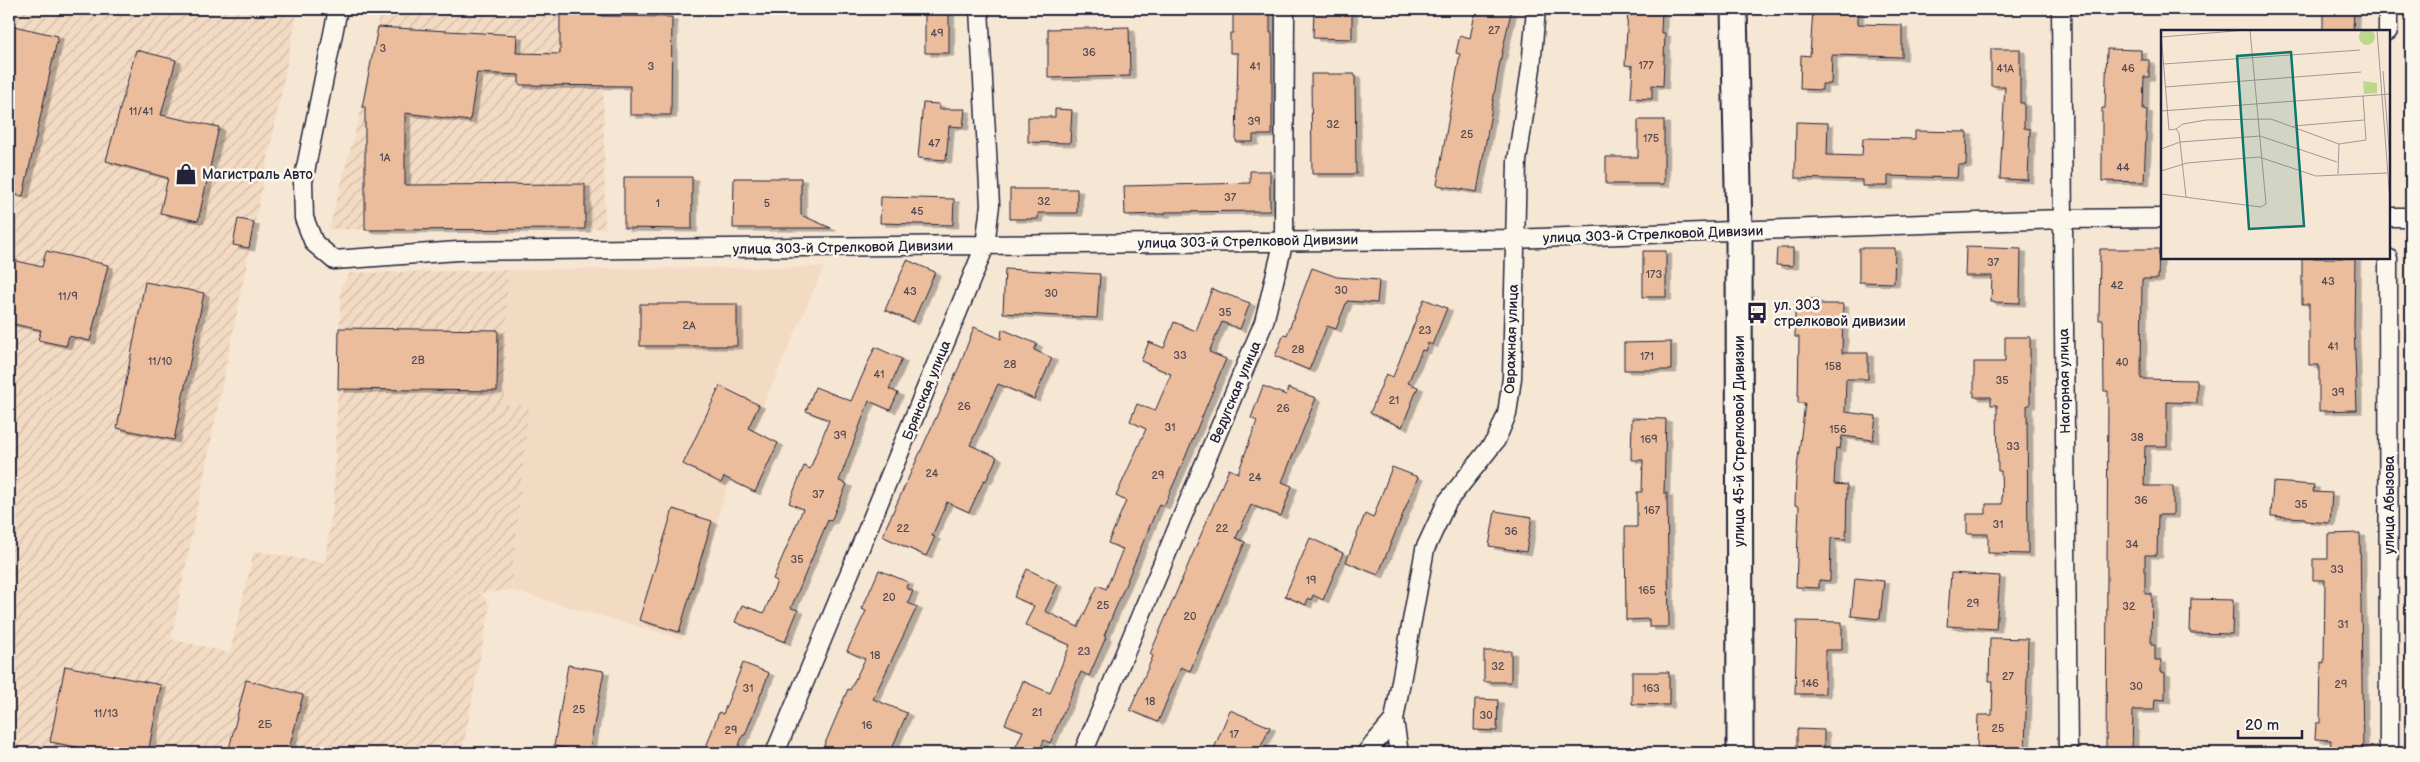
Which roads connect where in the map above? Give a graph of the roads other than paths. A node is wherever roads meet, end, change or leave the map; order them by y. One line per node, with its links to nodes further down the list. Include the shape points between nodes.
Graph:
1 (338, 9): 16 (street, улица 303-й Стрелковой Дивизии, via 303,182 307,226 314,243 334,260 458,251 932,244)
2 (979, 9): 16 (street, Брянская улица, via 990,206)
3 (1285, 9): 15 (street, Ведугская улица)
4 (1536, 9): 14 (street, Овражная улица, via 1517,161)
5 (1734, 9): 13 (main road, улица 45-й Стрелковой Дивизии)
6 (2061, 9): 11 (street, Нагорная улица)
7 (2388, 9): 8 (street)
8 (2388, 30)
9 (2390, 217): 10 (street)
10 (2411, 217)
11 (2062, 218): 12 (street, улица 303-й Стрелковой Дивизии); 13 (street, улица 303-й Стрелковой Дивизии); 24 (street, Нагорная улица)
12 (2161, 218)
13 (1738, 231): 14 (street, улица 303-й Стрелковой Дивизии); 23 (main road, улица 45-й Стрелковой Дивизии)
14 (1514, 239): 15 (street, улица 303-й Стрелковой Дивизии); 18 (street, Овражная улица, via 1512,378 1507,414 1496,440 1447,502 1426,549)
15 (1284, 240): 16 (street, улица 303-й Стрелковой Дивизии); 20 (street, Ведугская улица, via 1264,322)
16 (985, 246): 19 (street, Брянская улица)
17 (2388, 259): 25 (street, улица Абызова)
18 (1394, 720): 21 (street, Овражная улица); 22 (street)
19 (775, 753)
20 (1083, 753)
21 (1366, 753)
22 (1399, 753)
23 (1740, 753)
24 (2068, 753)
25 (2389, 753)

